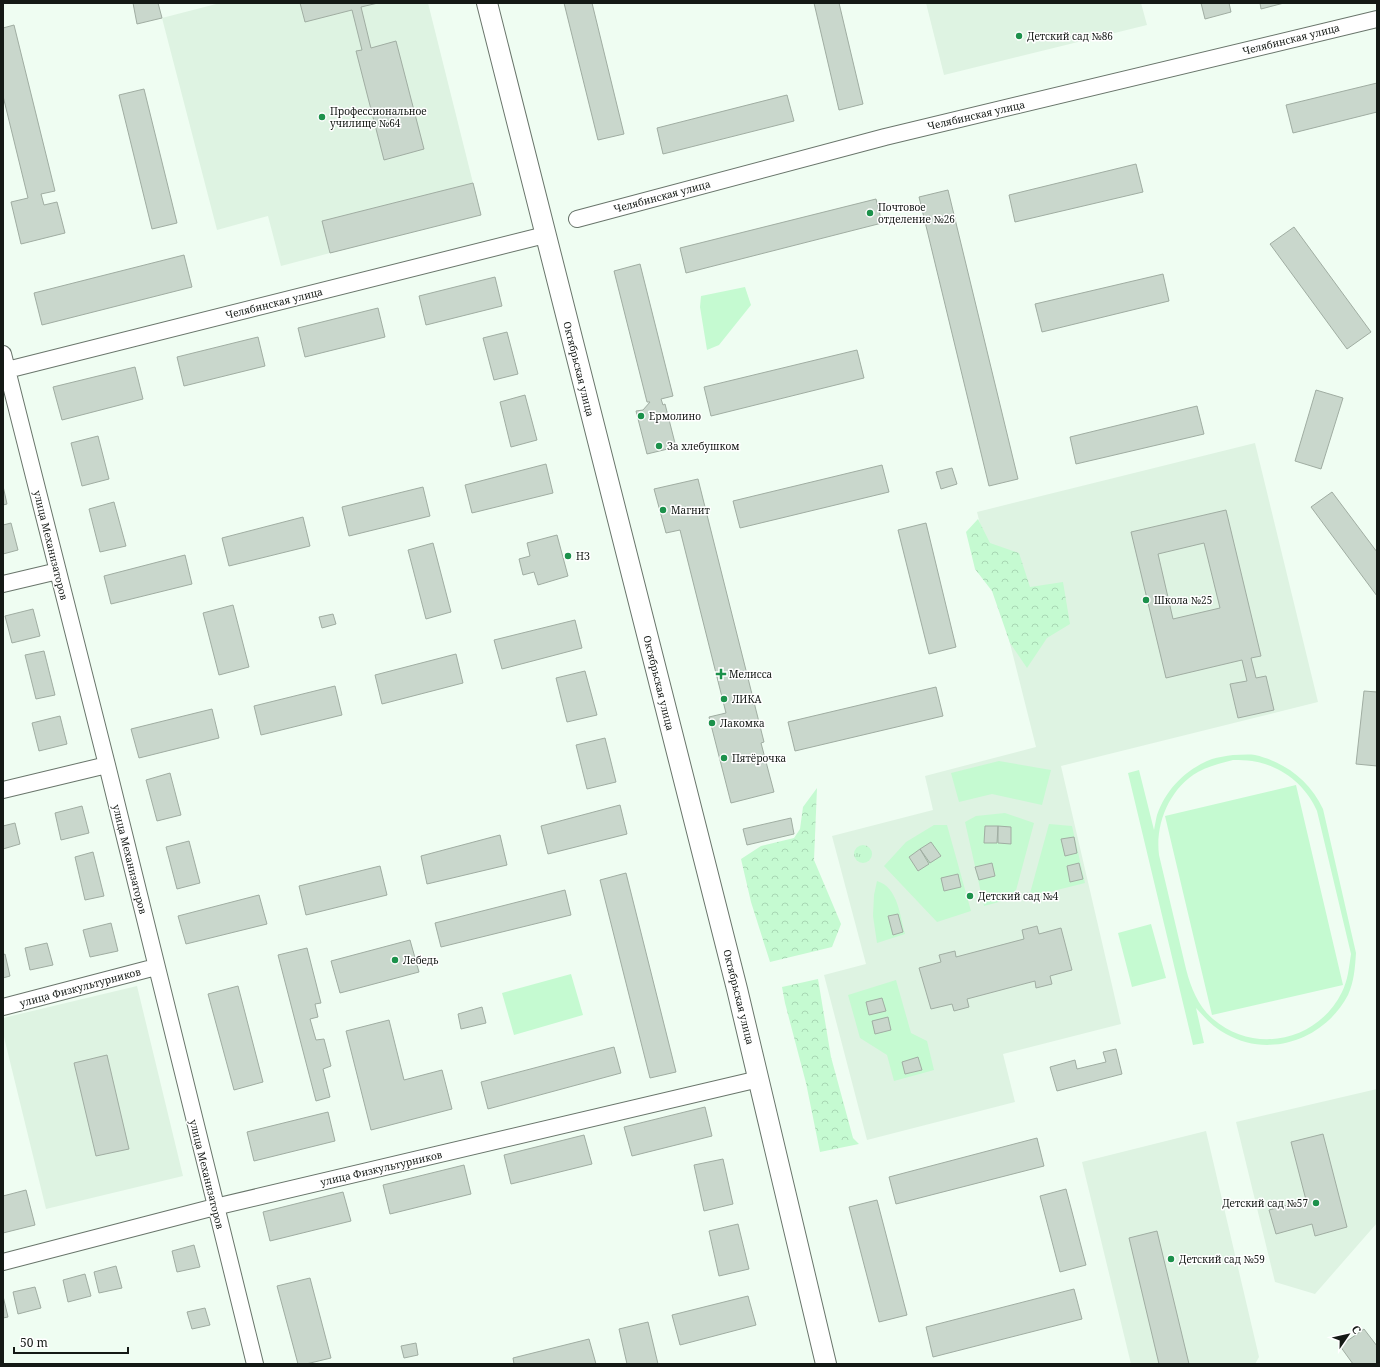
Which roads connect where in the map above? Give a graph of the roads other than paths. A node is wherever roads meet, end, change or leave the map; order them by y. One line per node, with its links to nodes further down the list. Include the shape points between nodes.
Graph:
1 (487, 3): 4 (main road, Октябрьская улица)
2 (1377, 19): 3 (street, Челябинская улица, via 885,137)
3 (576, 219)
4 (545, 235): 6 (street, Челябинская улица); 13 (main road, Октябрьская улица)
5 (3, 354): 6 (street, улица Механизаторов)
6 (5, 370): 7 (street, улица Механизаторов)
7 (58, 571): 8 (street); 9 (street, улица Механизаторов)
8 (3, 584)
9 (107, 765): 10 (street); 11 (street, улица Механизаторов)
10 (3, 790)
11 (156, 967): 12 (street, улица Физкультурников); 14 (street, улица Механизаторов)
12 (3, 1007)
13 (759, 1079): 14 (street, улица Физкультурников); 17 (main road, Октябрьская улица)
14 (215, 1207): 15 (street, улица Физкультурников); 16 (street, улица Механизаторов)
15 (3, 1262)
16 (255, 1364)
17 (826, 1364)

